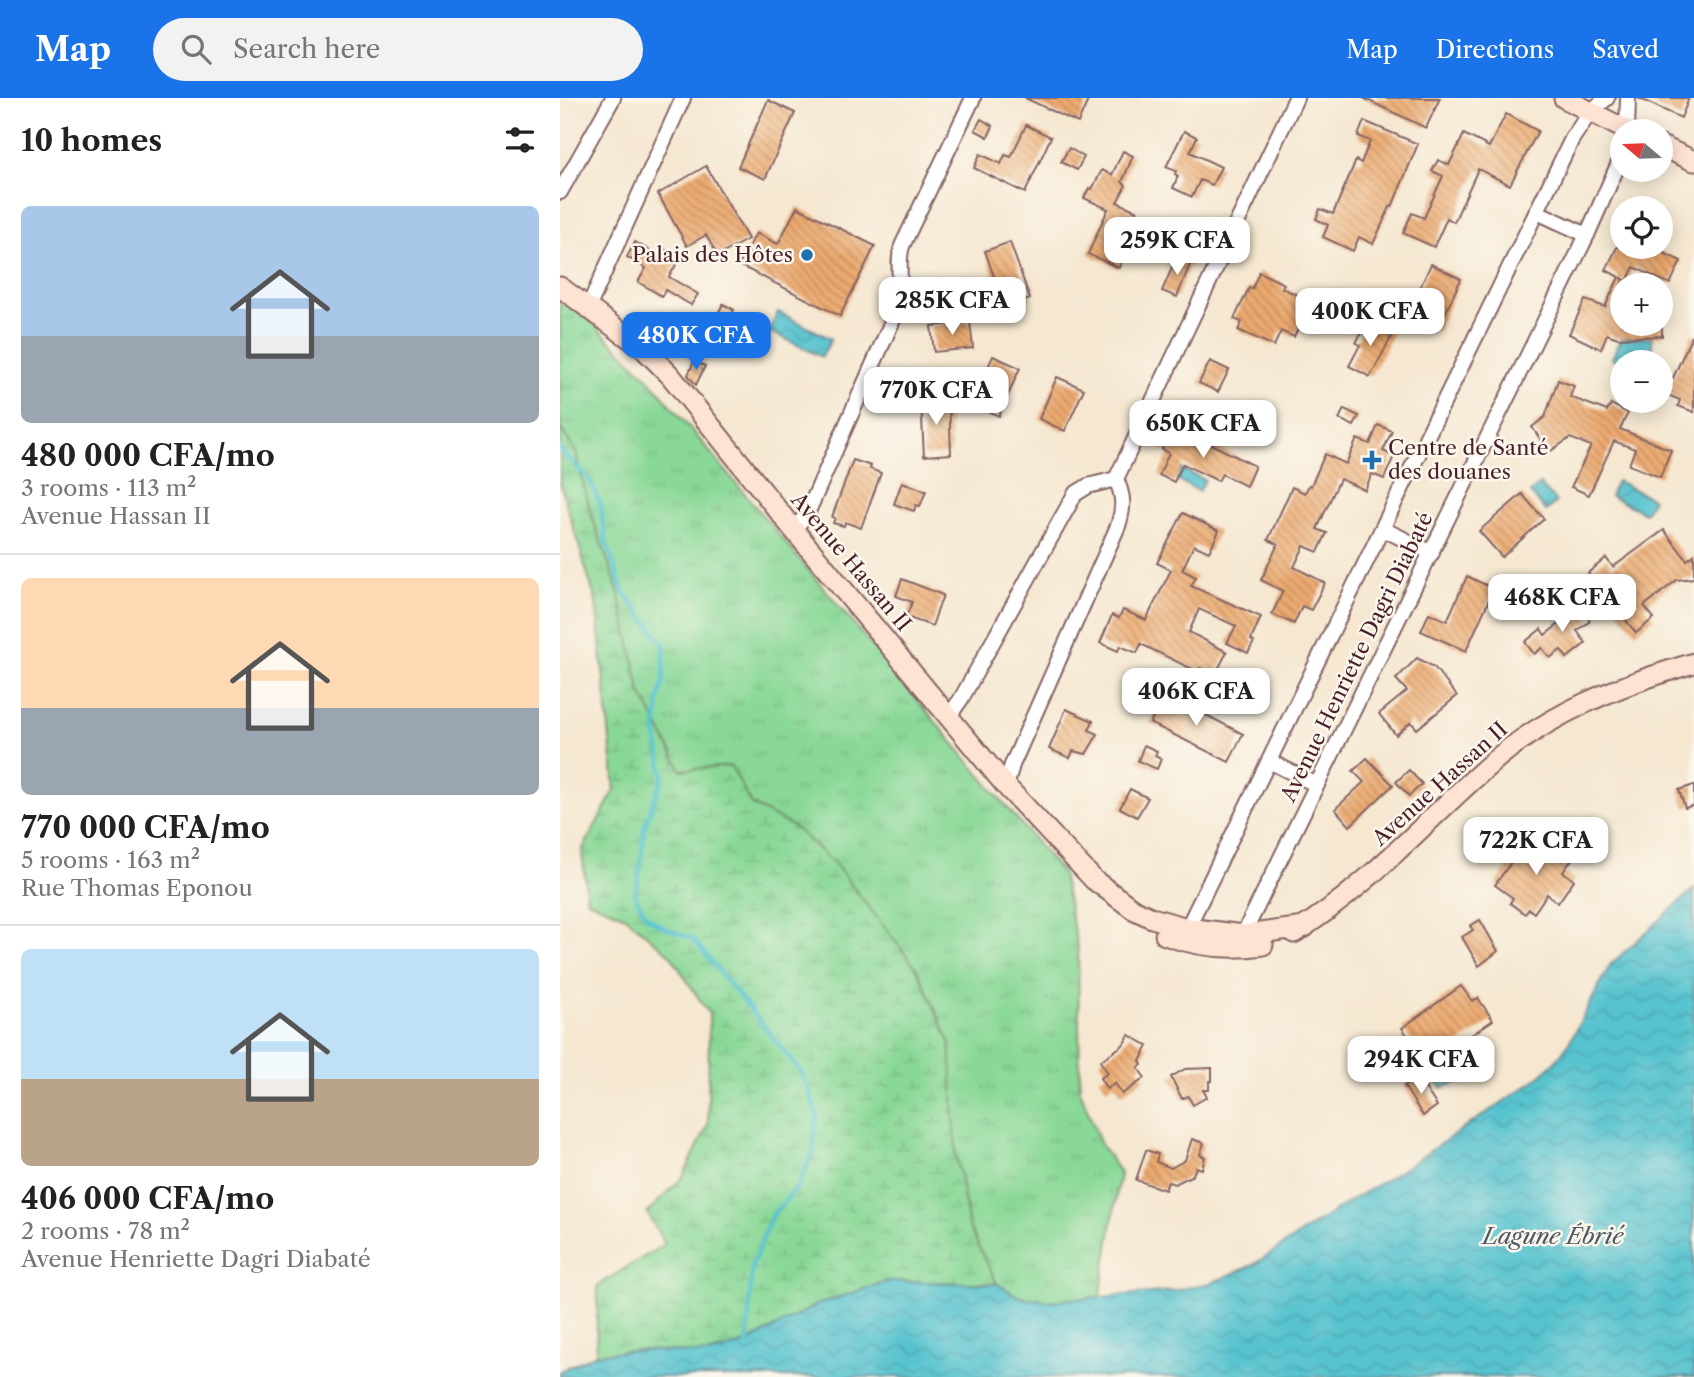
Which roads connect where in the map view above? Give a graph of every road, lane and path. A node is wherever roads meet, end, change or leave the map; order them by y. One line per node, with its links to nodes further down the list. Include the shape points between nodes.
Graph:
1 (612, 98): 14 (street)
2 (683, 98): 18 (street)
3 (973, 98): 20 (street, via 899,254 899,306 806,516)
4 (1296, 98): 19 (street)
5 (1564, 98): 8 (street)
6 (1607, 98): 8 (street, Avenue Henriette Dagri Diabaté)
7 (1628, 98): 9 (street)
8 (1590, 112): 10 (street); 15 (street, Avenue Henriette Dagri Diabaté)
9 (1628, 119)
10 (1610, 122)
11 (1673, 151): 12 (street)
12 (1694, 161)
13 (1610, 182): 16 (street, Avenue Henriette Dagri Diabaté)
14 (560, 192)
15 (1537, 212): 16 (street); 21 (street, Avenue Henriette Dagri Diabaté)
16 (1587, 235): 22 (street, Avenue Henriette Dagri Diabaté)
17 (560, 287): 18 (street, Avenue Hassan II)
18 (588, 308): 20 (street, Avenue Hassan II, via 670,374)
19 (1116, 479): 24 (street, via 1075,494); 27 (street, via 1124,508 1118,526)
20 (793, 529): 24 (street, Avenue Hassan II)
21 (1383, 529): 22 (street); 25 (street, Avenue Henriette Dagri Diabaté)
22 (1432, 553): 26 (street, Avenue Henriette Dagri Diabaté)
23 (1694, 663): 29 (street, Avenue Hassan II, via 1595,697 1528,735 1488,765 1367,880 1305,927)
24 (949, 716): 27 (street, Avenue Hassan II)
25 (1269, 761): 26 (street); 28 (street, Avenue Henriette Dagri Diabaté)
26 (1317, 785): 29 (street, Avenue Henriette Dagri Diabaté)
27 (1006, 786): 28 (street, Avenue Hassan II, via 1116,907 1136,922)
28 (1184, 935): 29 (street, Avenue Hassan II, via 1207,946)
29 (1240, 942)

